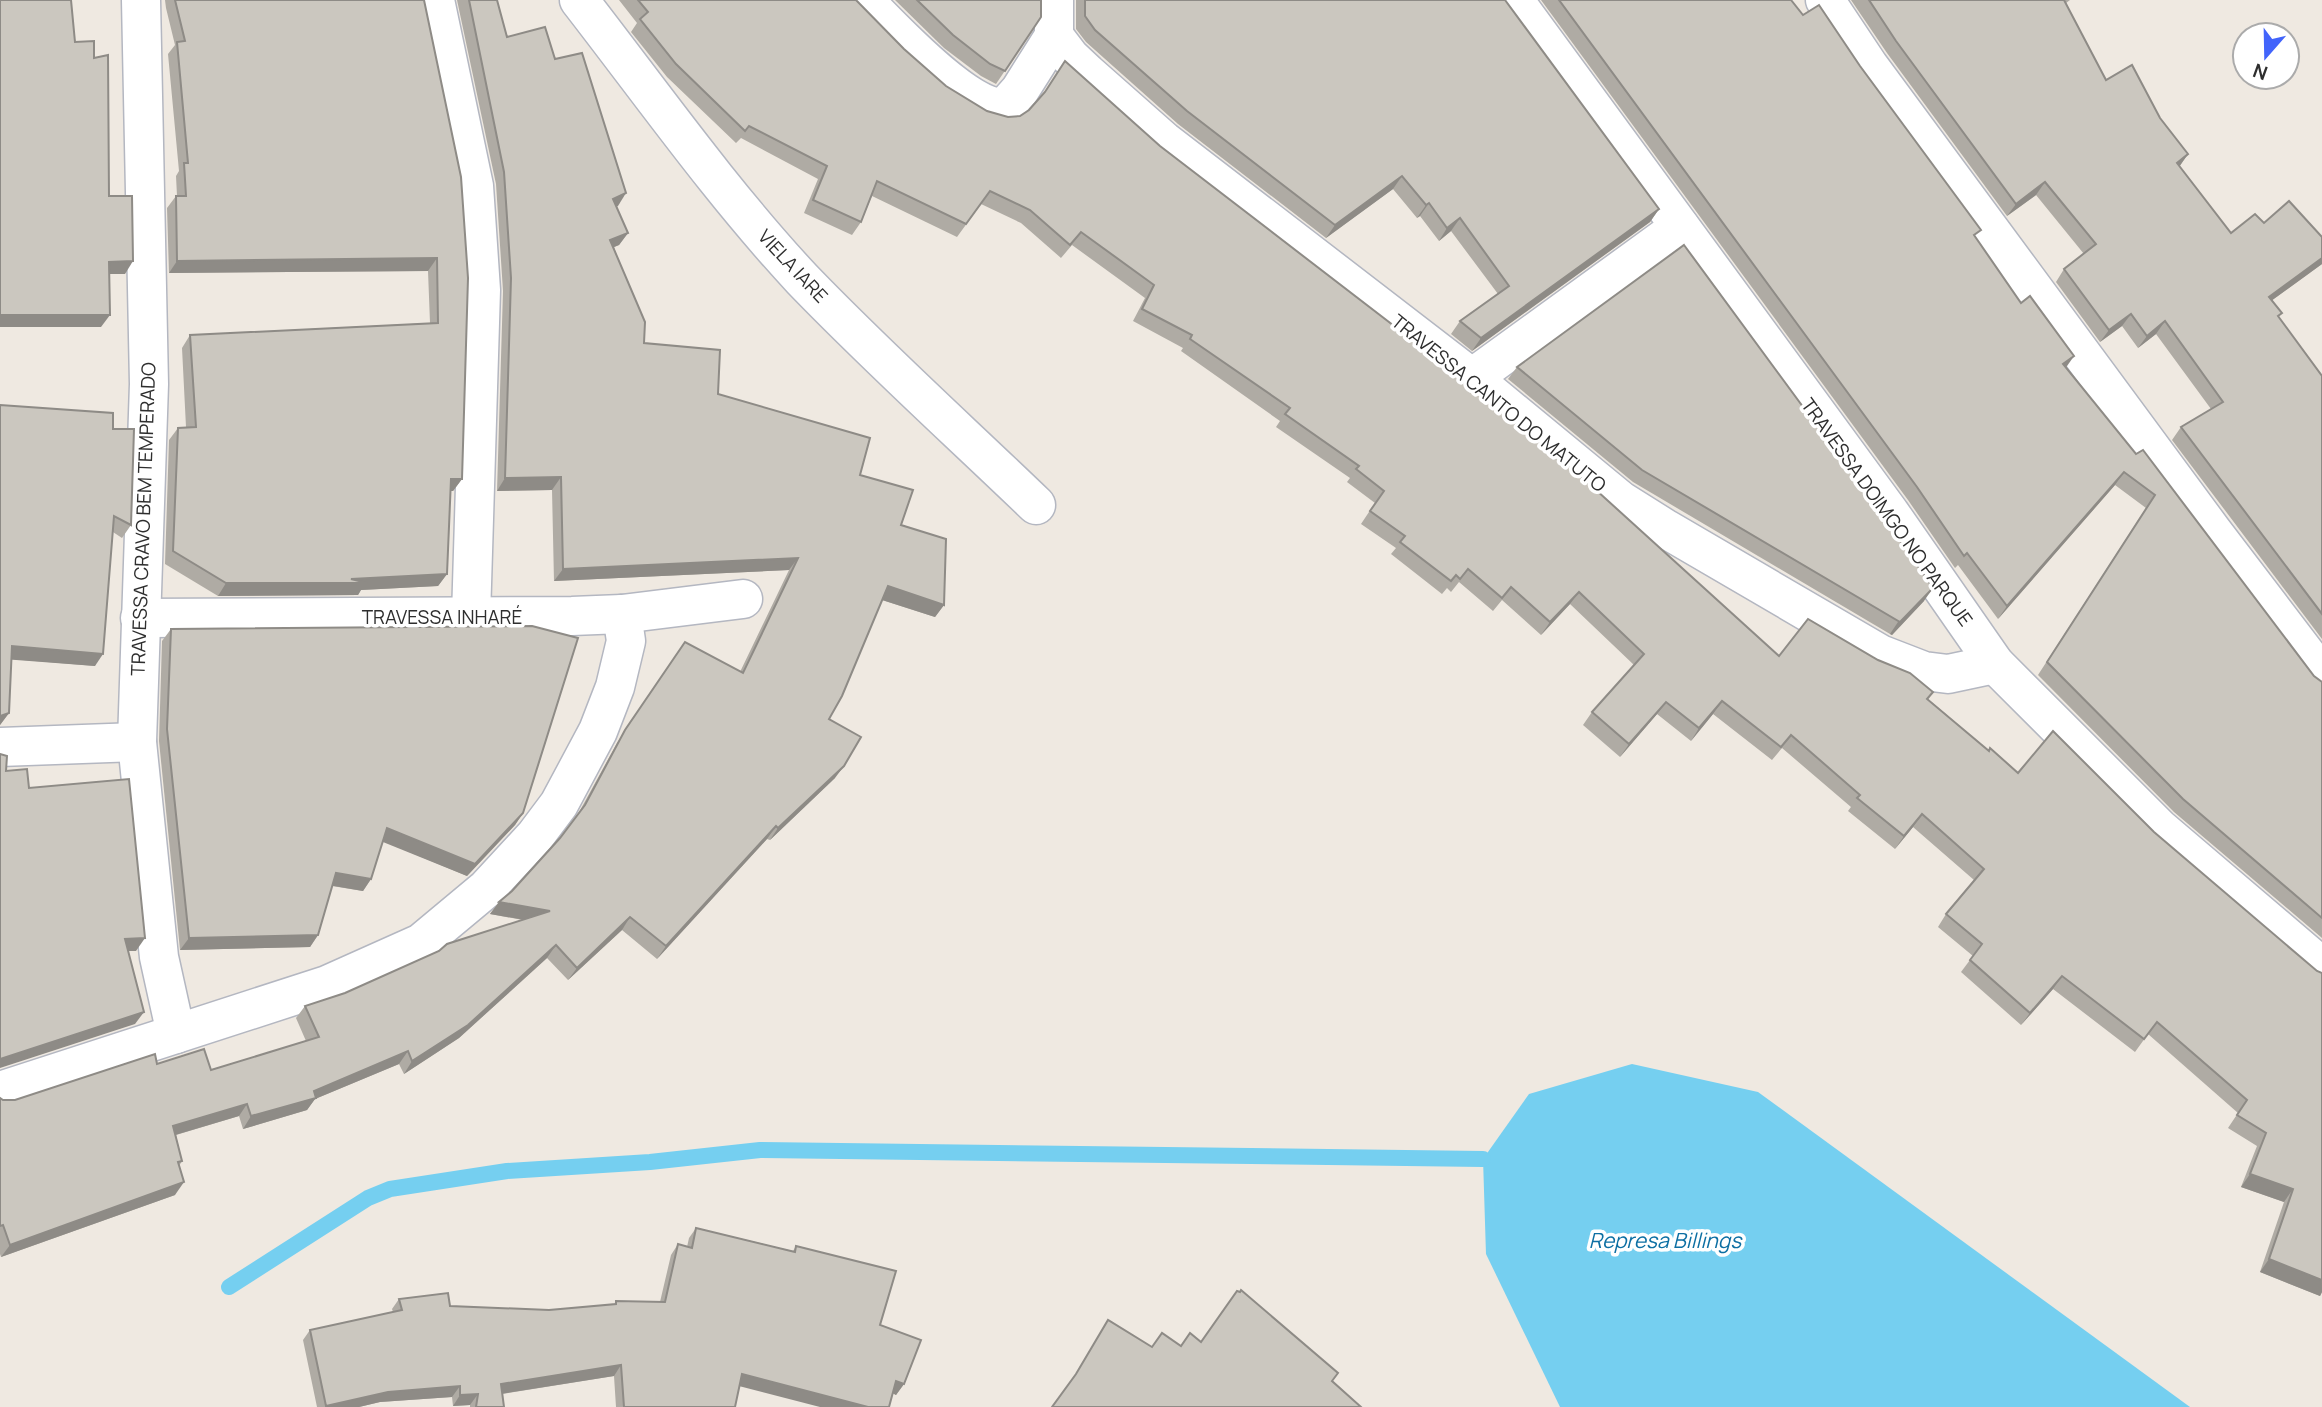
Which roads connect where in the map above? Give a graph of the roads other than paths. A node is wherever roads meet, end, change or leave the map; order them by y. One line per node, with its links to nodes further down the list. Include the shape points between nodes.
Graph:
1 (141, 0): 14 (street, TRAVESSA CRAVO BEM TEMPERADO, via 149,384)
2 (435, 0): 13 (street, via 474,186 481,290)
3 (579, 0): 10 (street, VIELA IARE, via 733,200 802,278)
4 (864, 0): 7 (street, via 948,79 997,108 1010,103)
5 (1514, 0): 8 (street, TRAVESSA DOIMGO NO PARQUE)
6 (1825, 0): 16 (street, via 1869,66)
7 (1054, 18): 9 (street, TRAVESSA CANTO DO MATUTO, via 1070,57 1164,141)
8 (1680, 228): 9 (street); 15 (street, TRAVESSA DOIMGO NO PARQUE)
9 (1472, 378): 15 (street, TRAVESSA CANTO DO MATUTO, via 1620,500 1880,654 1924,671 1948,674)
10 (1036, 505)
11 (743, 599): 12 (street, TRAVESSA INHARÉ)
12 (622, 614): 13 (street, TRAVESSA INHARÉ); 20 (street, via 625,641 617,678 582,764 535,836 487,888 421,943 378,964)
13 (471, 617): 14 (street, TRAVESSA INHARÉ)
14 (140, 618): 17 (street, TRAVESSA CRAVO BEM TEMPERADO)
15 (1995, 664): 19 (street, TRAVESSA DOIMGO NO PARQUE, via 2159,828)
16 (2322, 675)
17 (137, 742): 18 (street); 20 (street, TRAVESSA CRAVO BEM TEMPERADO, via 159,957)
18 (0, 747)
19 (2322, 967)
20 (176, 1034): 21 (street)
21 (0, 1091)

